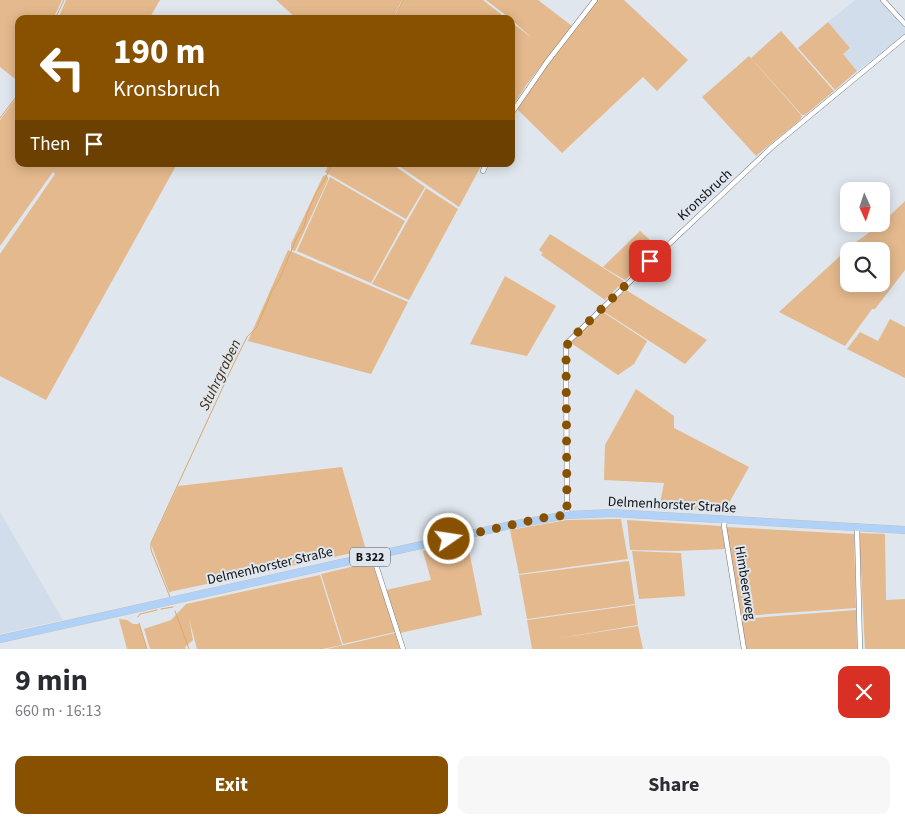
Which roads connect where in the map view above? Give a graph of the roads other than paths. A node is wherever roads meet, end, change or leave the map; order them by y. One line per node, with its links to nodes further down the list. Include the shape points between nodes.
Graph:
1 (595, 0): 5 (street)
2 (883, 0): 3 (street)
3 (905, 24)
4 (905, 37): 8 (street, Kronsbruch, via 772,147 569,341 566,348)
5 (515, 108)
6 (485, 167): 7 (street)
7 (483, 171)
8 (567, 515): 9 (main road, Delmenhorster Straße / B 322, via 612,513); 12 (main road, Delmenhorster Straße / B 322)
9 (725, 520): 10 (main road, Delmenhorster Straße / B 322); 15 (street, Himbeerweg)
10 (857, 528): 11 (main road, Delmenhorster Straße / B 322); 16 (street)
11 (905, 530)
12 (373, 556): 13 (main road, Delmenhorster Straße / B 322); 14 (street)
13 (0, 639)
14 (403, 649)
15 (744, 649)
16 (860, 649)

